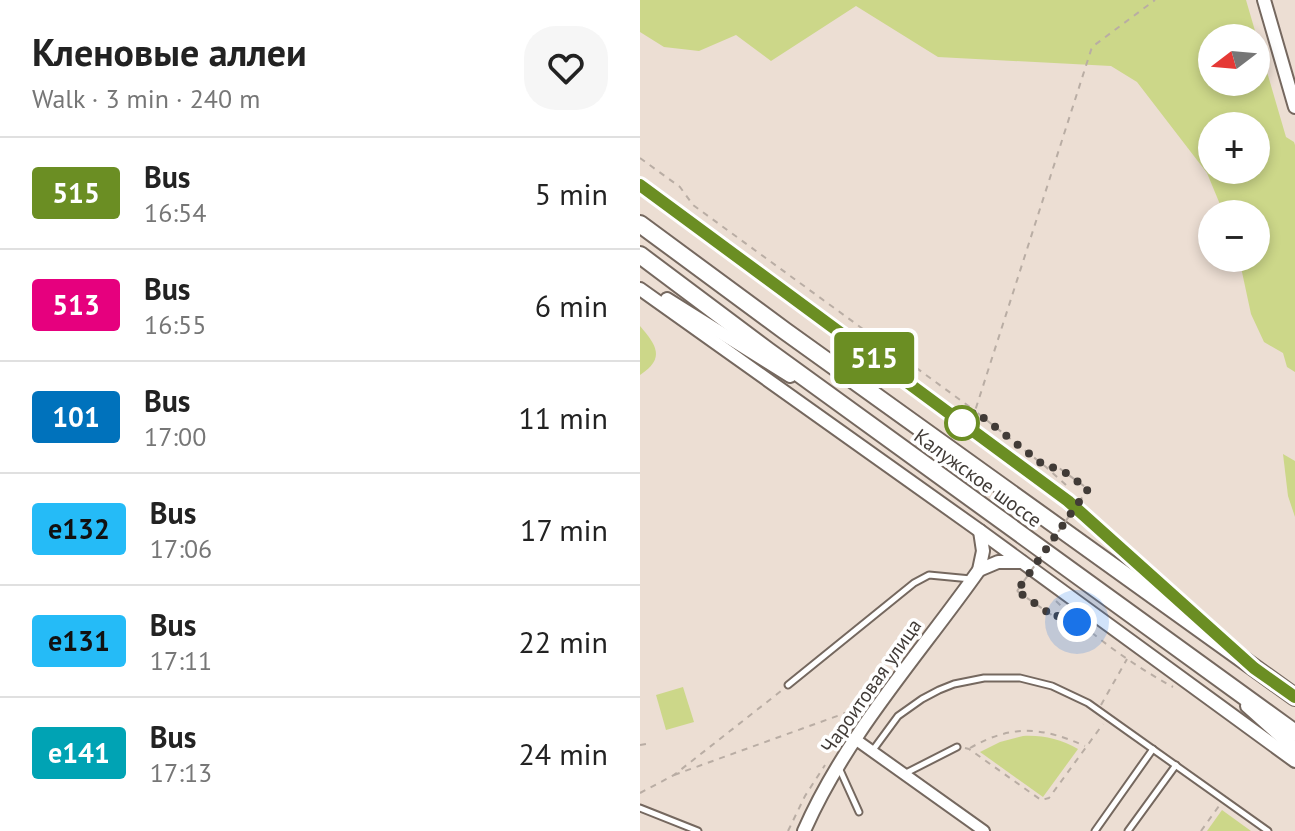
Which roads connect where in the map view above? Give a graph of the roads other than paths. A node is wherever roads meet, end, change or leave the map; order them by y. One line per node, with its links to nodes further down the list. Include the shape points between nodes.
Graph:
1 (1264, 0): 2 (street)
2 (1295, 107)
3 (640, 185): 13 (street, via 1068,501)
4 (640, 224): 13 (highway, Калужское шоссе)
5 (640, 255): 8 (highway, Калужское шоссе)
6 (640, 283): 8 (street)
7 (640, 289): 9 (street)
8 (872, 426): 12 (highway, Калужское шоссе)
9 (980, 531): 10 (street); 11 (street, via 983,551)
10 (1022, 562): 11 (street, via 998,562); 22 (street)
11 (976, 574): 14 (lane, via 929,575 914,583); 17 (street, Чароитовая улица)
12 (1197, 661): 16 (highway, Калужское шоссе); 20 (street)
13 (1254, 668): 15 (highway, Калужское шоссе)
14 (788, 685)
15 (1295, 697)
16 (1295, 733)
17 (855, 739): 21 (street); 24 (street, Чароитовая улица)
18 (957, 747): 25 (lane)
19 (1153, 749): 21 (lane, via 1099,710 1052,686 1002,677 939,690 909,707); 23 (lane); 31 (lane)
20 (1295, 749)
21 (873, 751): 25 (street)
22 (1295, 761)
23 (1176, 765): 32 (lane); 33 (lane)
24 (838, 766): 27 (lane); 29 (street, Чароитовая улица)
25 (904, 774): 30 (street)
26 (640, 808): 28 (lane)
27 (859, 812)
28 (698, 831)
29 (804, 831)
30 (984, 831)
31 (1095, 831)
32 (1128, 831)
33 (1268, 831)

